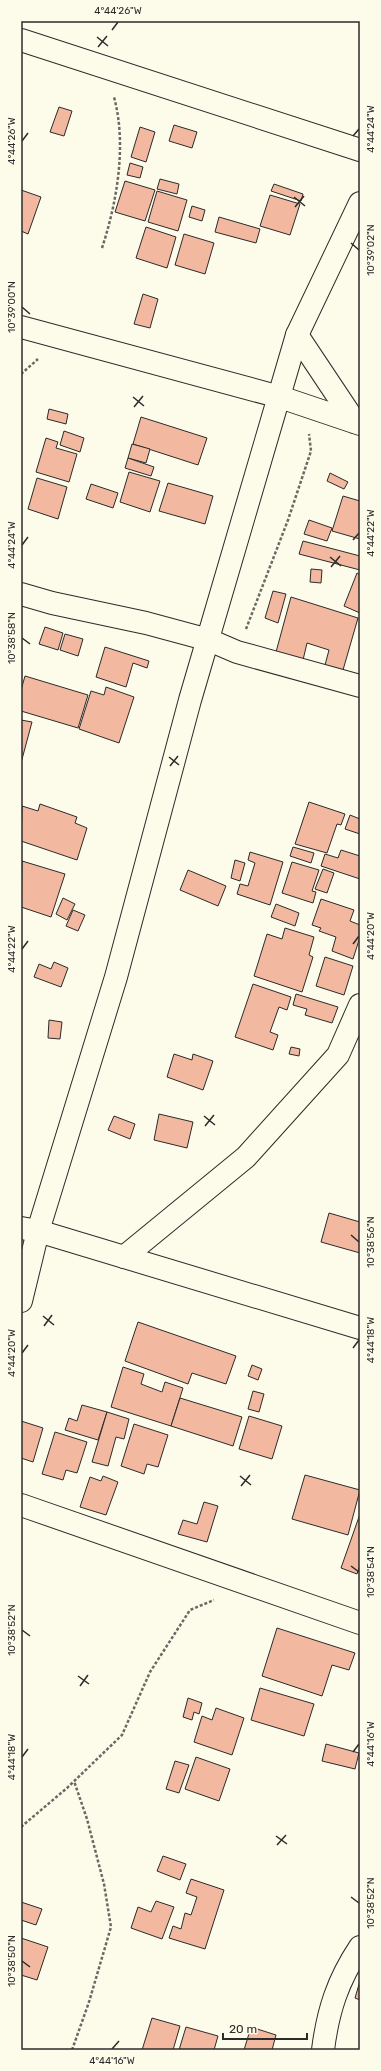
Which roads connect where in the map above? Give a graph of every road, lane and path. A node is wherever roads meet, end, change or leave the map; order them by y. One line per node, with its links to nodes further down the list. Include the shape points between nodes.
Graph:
1 (23, 37): 2 (street)
2 (106, 68): 3 (street); 5 (path, via 119,114 119,170 113,215)
3 (360, 150)
4 (360, 203): 7 (street)
5 (102, 248)
6 (21, 328): 8 (street)
7 (297, 335): 8 (street); 10 (street)
8 (280, 396): 9 (street); 12 (street)
9 (306, 405): 10 (street); 13 (path, via 311,451 288,520)
10 (357, 423)
11 (21, 594): 12 (street)
12 (209, 640): 13 (street); 16 (street, via 190,700 116,976)
13 (237, 652): 14 (street)
14 (360, 686)
15 (360, 1005): 17 (street, via 338,1055 246,1157)
16 (30, 1230): 17 (street); 18 (street)
17 (124, 1257): 19 (street)
18 (21, 1301)
19 (360, 1328)
20 (21, 1505): 21 (street)
21 (249, 1584): 22 (street); 23 (path, via 190,1610 150,1672 122,1735)
22 (360, 1623)
23 (74, 1781): 24 (path); 26 (path, via 88,1819 111,1926)
24 (21, 1827)
25 (360, 1946): 27 (street, via 346,1968 327,2019)
26 (72, 2050)
27 (323, 2050)

